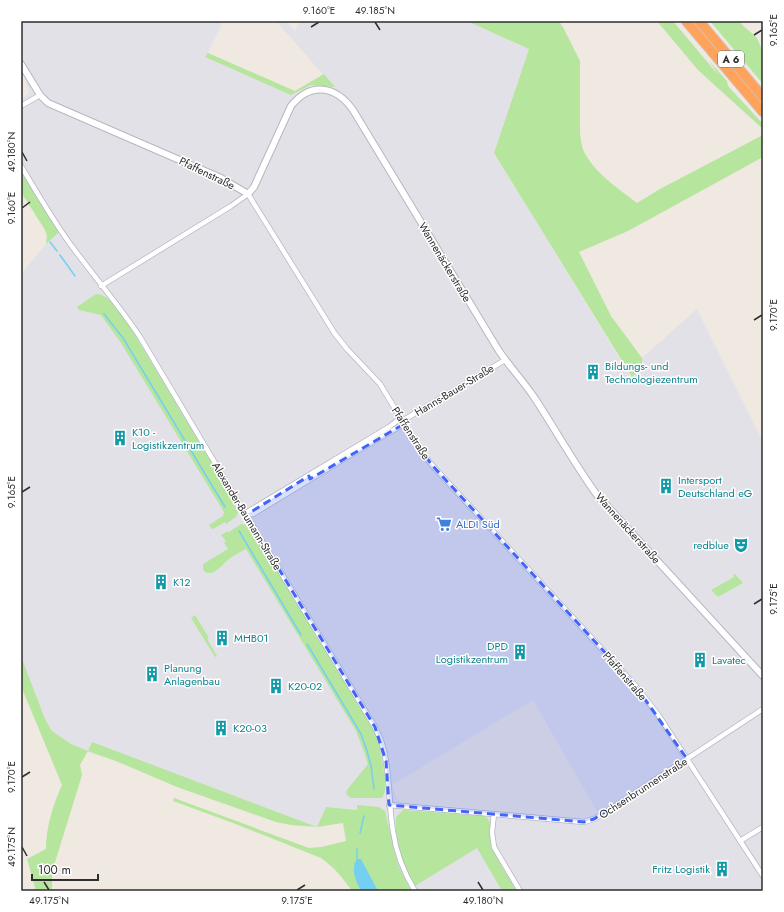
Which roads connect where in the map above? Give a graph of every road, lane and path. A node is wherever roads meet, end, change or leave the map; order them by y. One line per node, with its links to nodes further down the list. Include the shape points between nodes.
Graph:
1 (686, 21): 7 (highway, A 6)
2 (699, 21): 5 (highway, A 6)
3 (21, 64): 4 (street)
4 (40, 95): 6 (street); 9 (street, Pfaffenstraße, via 48,103 222,178)
5 (763, 97)
6 (21, 106)
7 (763, 112)
8 (21, 166): 10 (street, Alexander-Baumann-Straße, via 57,226)
9 (248, 194): 10 (street, Wannenäckerstraße); 11 (street, Wannenäckerstraße, via 254,188 291,106 297,99 318,89 337,94 348,102); 12 (street, Pfaffenstraße, via 335,334 380,384)
10 (101, 286): 13 (street, Alexander-Baumann-Straße, via 140,337)
11 (505, 360): 12 (street, Hanns-Bauer-Straße); 14 (street, Wannenäckerstraße, via 533,396 597,494)
12 (402, 421): 13 (street, Hanns-Bauer-Straße, via 253,514); 16 (street, Pfaffenstraße, via 432,464 635,685)
13 (246, 515): 17 (street, Alexander-Baumann-Straße, via 375,727 384,748)
14 (763, 676)
15 (763, 709): 16 (street, Ochsenbrunnenstraße)
16 (687, 759): 18 (street, Ochsenbrunnenstraße, via 594,819 584,822); 20 (street, Pfaffenstraße)
17 (389, 805): 18 (street, Ochsenbrunnenstraße); 22 (street, Alexander-Baumann-Straße, via 398,854)
18 (494, 814): 23 (street, via 494,847)
19 (763, 827): 20 (street)
20 (740, 841): 21 (street, Pfaffenstraße)
21 (763, 876)
22 (415, 891)
23 (520, 891)

